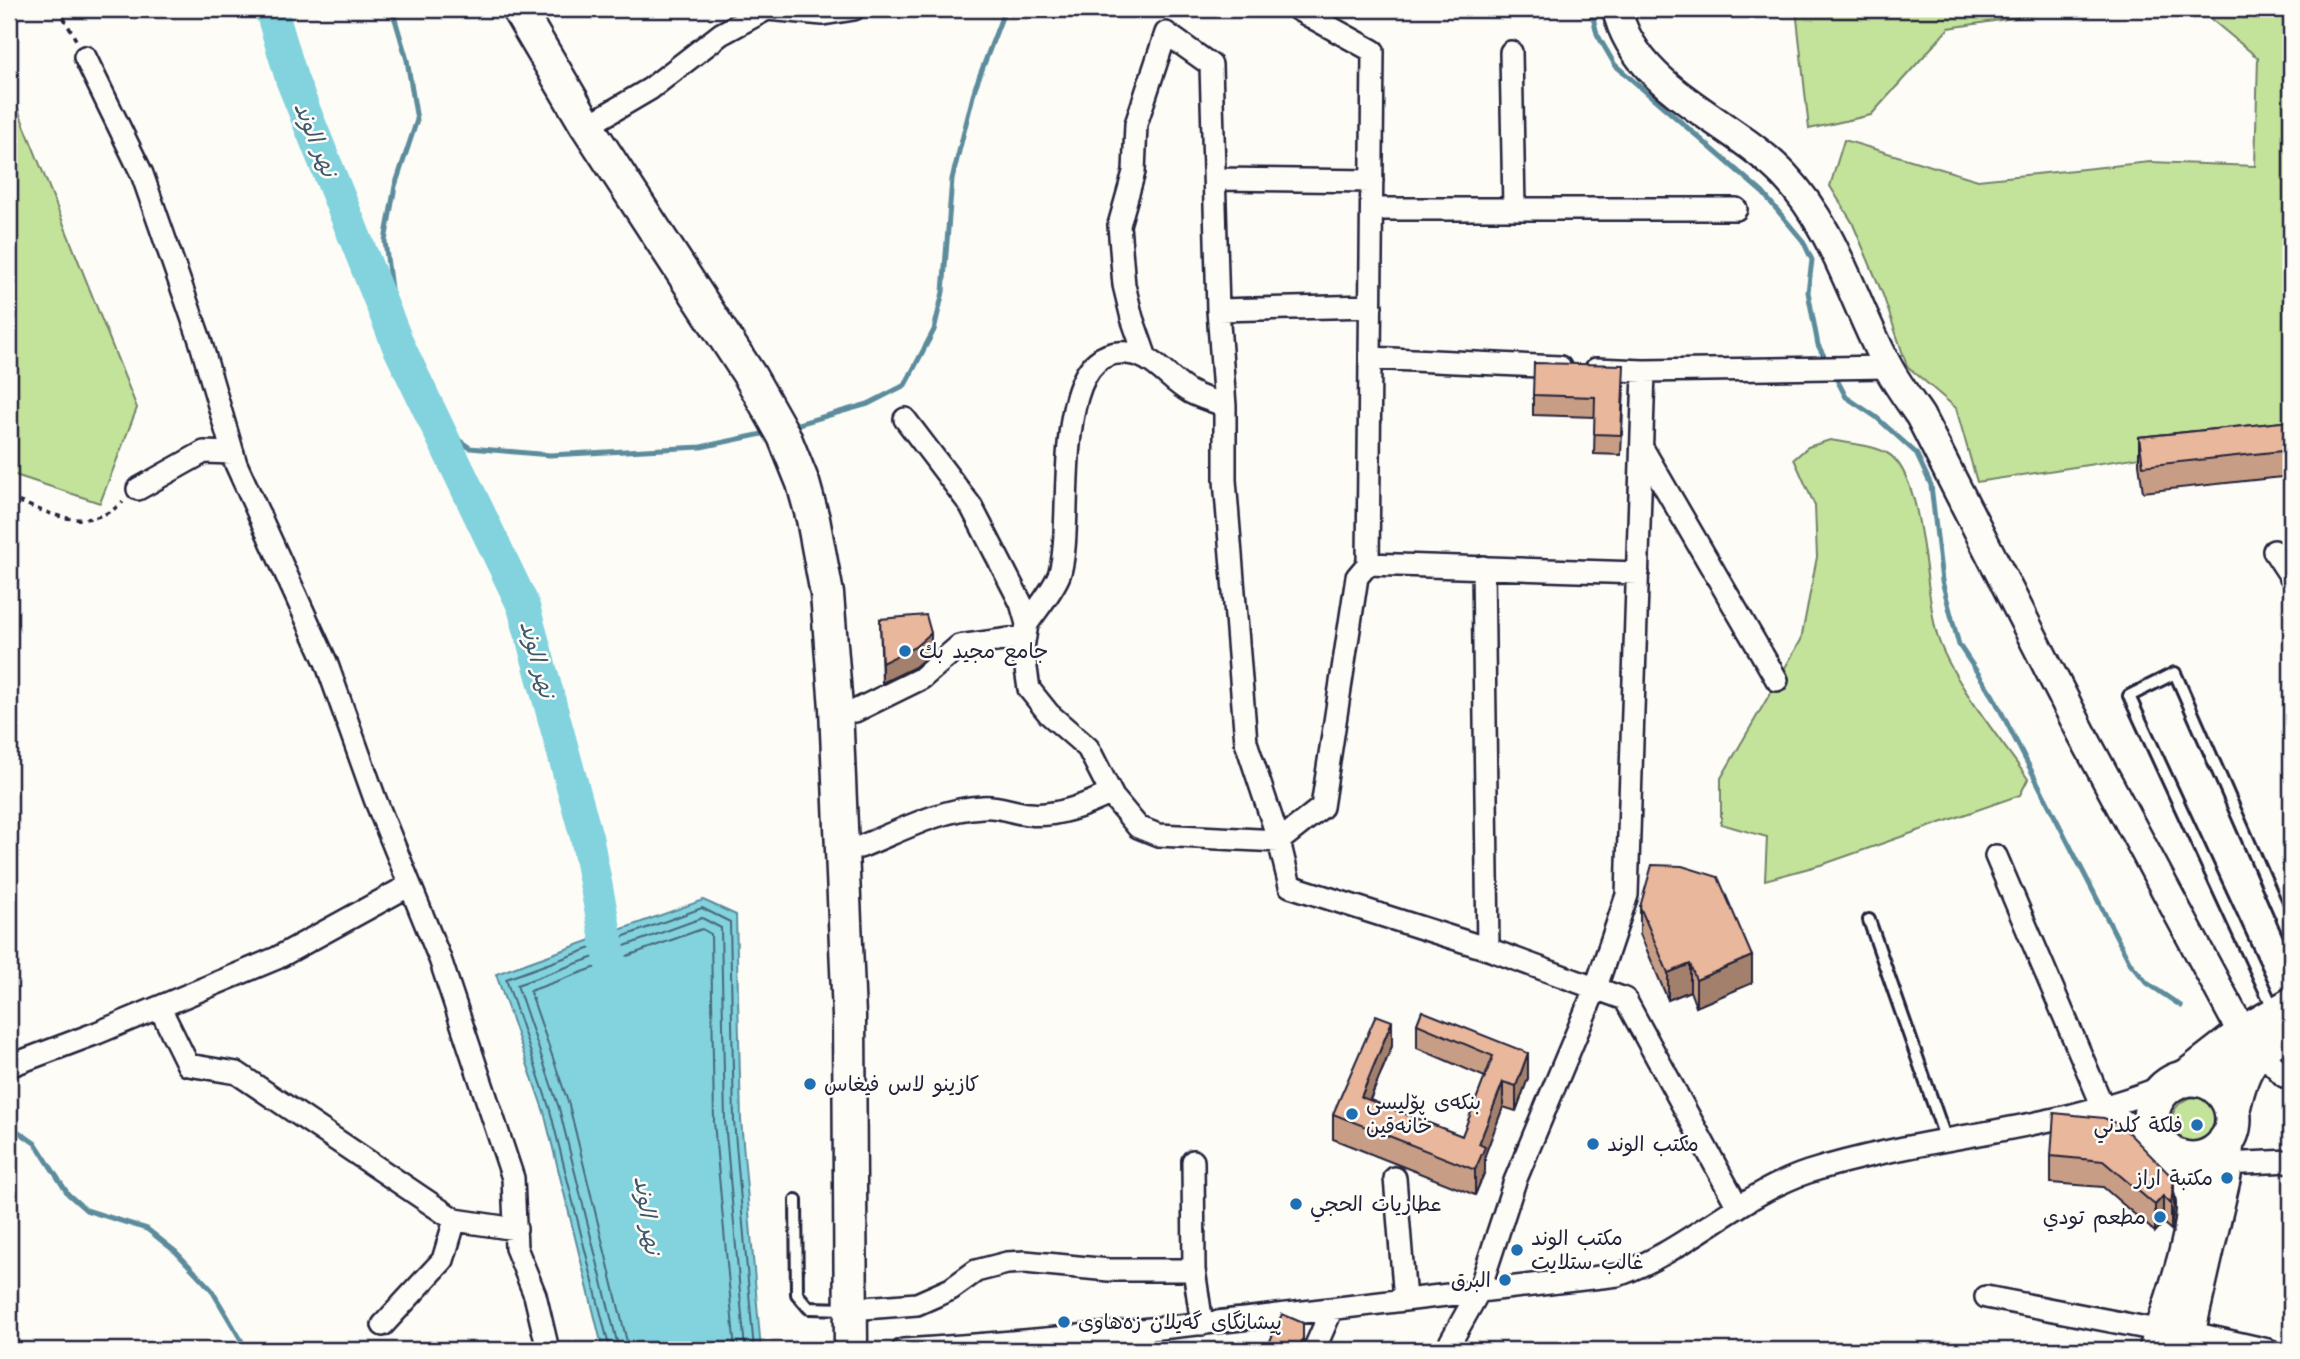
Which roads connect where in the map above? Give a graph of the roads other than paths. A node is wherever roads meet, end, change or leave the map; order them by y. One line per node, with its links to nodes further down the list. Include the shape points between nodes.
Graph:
1 (518, 9): 7 (main road)
2 (854, 9): 7 (street, via 823,14 768,9 721,34 650,89)
3 (1297, 9): 9 (street, via 1373,51)
4 (1617, 9): 17 (street, via 1623,33 1643,61 1783,173 1805,199 1839,256)
5 (1511, 52): 11 (street)
6 (85, 57): 22 (street, via 142,174 200,340)
7 (587, 126): 23 (main road)
8 (1216, 179): 9 (street); 14 (street); 15 (street, via 1211,65 1166,33 1136,124 1133,172 1119,225 1124,285)
9 (1372, 181): 10 (street)
10 (1372, 209): 11 (street); 13 (street)
11 (1514, 209): 12 (street)
12 (1736, 209)
13 (1371, 306): 14 (street); 16 (street)
14 (1218, 310): 19 (street)
15 (1146, 358): 19 (street, via 1190,392); 30 (street, via 1128,353 1107,356 1090,369 1076,393 1059,574)
16 (1370, 358): 18 (street); 26 (street)
17 (1888, 367): 18 (street); 44 (street, via 1920,416 2087,744)
18 (1644, 372): 21 (street)
19 (1225, 406): 34 (street, via 1225,480 1246,742)
20 (905, 419): 30 (street, via 971,506 1021,603)
21 (1644, 451): 28 (street); 31 (street)
22 (233, 453): 24 (street, via 204,452); 37 (street, via 326,662)
23 (802, 455): 32 (main road, via 820,478 838,553); 62 (main road, via 821,556 834,670)
24 (138, 489)
25 (2274, 551): 29 (street)
26 (1367, 564): 27 (street); 34 (street, via 1357,578 1322,807)
27 (1483, 566): 28 (street); 40 (street)
28 (1638, 573): 41 (street, via 1628,895)
29 (2291, 577)
30 (1026, 631): 32 (street, via 958,646 922,678); 33 (street, via 1024,670 1029,689 1049,714 1088,748)
31 (1777, 680)
32 (855, 711): 35 (main road)
33 (1111, 793): 34 (street, via 1147,833); 35 (street, via 1084,805 1039,814 991,807 967,809)
34 (1279, 841): 40 (street, via 1290,886)
35 (860, 847): 62 (main road, via 866,1017)
36 (1996, 856): 48 (street)
37 (410, 885): 42 (street, via 277,958); 57 (street, via 509,1165)
38 (1869, 920): 49 (lane)
39 (2291, 938): 43 (lane, via 2175,673 2129,696)
40 (1488, 949): 41 (street)
41 (1596, 987): 55 (street, via 1625,999); 59 (street, via 1529,1145)
42 (160, 1007): 45 (street); 56 (street, via 188,1065 237,1073)
43 (2286, 1016): 44 (main road)
44 (2250, 1041): 46 (street, via 2284,1076); 47 (main road); 50 (main road, via 2240,1075)
45 (9, 1066)
46 (2291, 1075)
47 (2180, 1080): 48 (street); 50 (main road, via 2209,1082 2219,1088); 50 (main road, via 2156,1099 2154,1135)
48 (2103, 1107): 49 (street); 50 (street)
49 (1946, 1140): 55 (street, via 1805,1173)
50 (2201, 1146): 52 (street); 66 (main road); 66 (main road, via 2185,1170 2195,1199)
51 (1193, 1161): 58 (street)
52 (2291, 1161)
53 (1395, 1178): 61 (street)
54 (796, 1200): 62 (lane, via 797,1294 809,1308)
55 (1738, 1207): 59 (street, via 1650,1264 1618,1275)
56 (455, 1220): 57 (street); 65 (street, via 443,1260)
57 (516, 1229): 67 (street, via 516,1248 535,1295)
58 (1194, 1270): 62 (street, via 1007,1263 976,1271 924,1301); 64 (street)
59 (1479, 1291): 61 (street); 72 (street)
60 (1986, 1297): 66 (street)
61 (1405, 1300): 63 (street)
62 (861, 1309): 68 (main road); 69 (main road)
63 (1331, 1311): 64 (street); 71 (street)
64 (1202, 1324): 70 (street)
65 (383, 1325)
66 (2173, 1341): 73 (street)
67 (548, 1350)
68 (851, 1350)
69 (870, 1350)
70 (903, 1350)
71 (1314, 1350)
72 (1446, 1350)
73 (2268, 1350)

